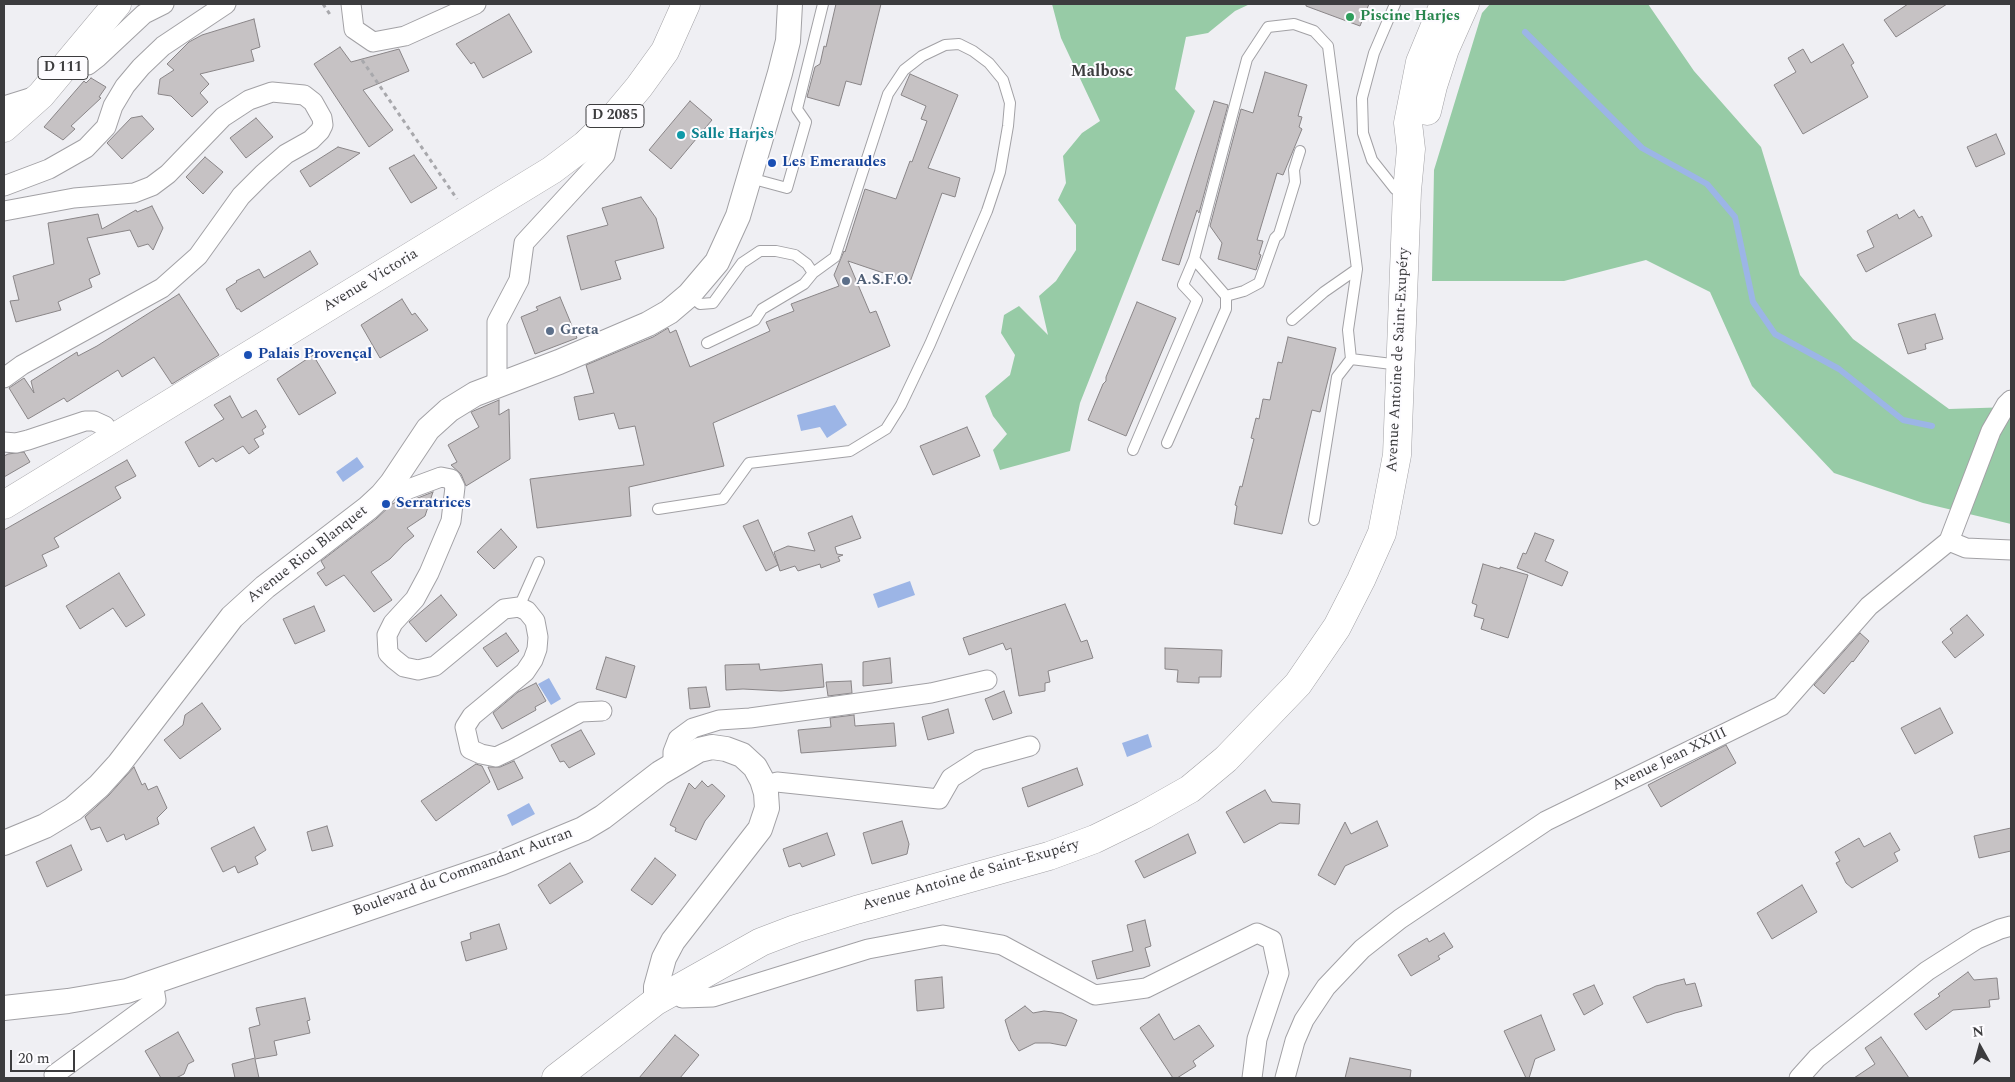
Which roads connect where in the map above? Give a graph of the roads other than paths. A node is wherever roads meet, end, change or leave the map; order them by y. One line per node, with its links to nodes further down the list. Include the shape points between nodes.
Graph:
1 (117, 4): 12 (main road, D 111)
2 (164, 4): 12 (street, via 144,14 88,65)
3 (226, 4): 20 (street, via 163,46 141,67 114,106 106,127 86,148 49,169)
4 (351, 4): 5 (street, via 354,28 373,42 405,36)
5 (476, 4)
6 (686, 4): 15 (main road, Avenue Victoria / D 2085, via 665,51)
7 (790, 4): 19 (street, Avenue Riou Blanquet, via 788,41)
8 (823, 4): 19 (lane, via 797,109 806,122 787,188)
9 (1395, 4): 21 (lane, via 1374,53 1362,98 1363,133 1372,160 1395,189)
10 (1444, 4): 17 (main road, Avenue Antoine de Saint-Exupéry, via 1420,62 1412,94 1408,123)
11 (1465, 4): 17 (main road, Avenue Antoine de Saint-Exupéry, via 1445,49 1426,118)
12 (71, 58): 13 (main road, D 111)
13 (40, 95): 14 (street); 16 (main road, D 111)
14 (4, 106)
15 (613, 118): 33 (street, via 605,155 524,243 519,280 497,322); 35 (main road, Avenue Victoria / D 2085, via 552,170)
16 (4, 128)
17 (1411, 149): 21 (main road, Avenue Antoine de Saint-Exupéry)
18 (1300, 151): 27 (lane, via 1294,170 1295,182 1279,234 1259,283)
19 (750, 178): 26 (street, Avenue Riou Blanquet, via 738,216 717,262)
20 (4, 186)
21 (1407, 191): 31 (main road, Avenue Antoine de Saint-Exupéry)
22 (4, 211): 32 (street, via 74,198 134,193 152,186 168,174 223,117 249,100 272,92 304,95 322,118 320,131 263,174 241,196 198,256 162,288)
23 (1194, 260): 24 (lane, via 1247,59 1268,27 1294,24 1314,31 1328,46); 27 (lane); 38 (lane, via 1183,285 1197,300)
24 (1357, 269): 28 (lane); 30 (lane, via 1348,330)
25 (813, 273): 26 (lane, via 795,255 760,251 742,263 713,303 700,304); 29 (lane, via 804,284 762,308 755,320); 41 (lane, via 835,257 888,94 904,70 922,56 945,45 959,44 989,63 1003,80 1010,103 1000,172 930,344 886,429 850,451 749,463 723,499)
26 (689, 296): 33 (street, Avenue Riou Blanquet, via 648,324)
27 (1226, 296): 37 (lane, via 1226,309)
28 (1292, 320)
29 (707, 343)
30 (1351, 360): 31 (lane); 42 (lane, via 1337,377)
31 (1401, 366): 55 (main road, Avenue Antoine de Saint-Exupéry, via 1397,455 1382,533 1337,627 1298,684 1226,759 1190,788 1095,839 1049,856 795,929 761,942)
32 (4, 378)
33 (497, 386): 39 (street, Avenue Riou Blanquet, via 475,394 449,410 428,429)
34 (2011, 400): 43 (street, via 1991,431)
35 (113, 439): 36 (street, via 104,426 85,421 28,440); 40 (main road, Avenue Victoria / D 2085)
36 (4, 442)
37 (1167, 443)
38 (1132, 450)
39 (392, 483): 46 (street, via 406,490 441,477 451,479 455,487 450,521 429,573 414,599 392,623 387,635 388,653 394,659 404,667 418,670 435,666 504,609); 52 (street, Avenue Riou Blanquet, via 368,508 272,581 232,617 99,786 73,809)
40 (4, 505)
41 (658, 509)
42 (1314, 520)
43 (1949, 541): 44 (street, via 1966,548); 60 (street, Avenue Jean XXIII, via 1869,606 1781,706 1546,821 1400,919 1362,949 1326,987 1304,1020 1294,1042)
44 (2011, 550)
45 (539, 562): 46 (lane)
46 (519, 607): 48 (street, via 535,621 538,637 534,660 525,672 472,716 465,727 470,749 496,757 581,712)
47 (987, 680): 50 (street, via 931,693 719,720 693,728 678,739)
48 (602, 711)
49 (1030, 746): 51 (street, via 980,760 951,778 939,799 777,782)
50 (673, 764): 51 (street, Boulevard du Commandant Autran, via 699,750 712,747 726,749 742,755 754,767); 54 (street, Boulevard du Commandant Autran, via 603,817 564,838)
51 (764, 786): 55 (street, Boulevard du Commandant Autran, via 767,808 760,829 673,941 664,958 656,987)
52 (4, 843)
53 (2011, 926): 61 (street, via 1977,939 1927,971 1816,1058)
54 (153, 982): 56 (street, Boulevard du Commandant Autran, via 127,991); 57 (street, via 156,1000)
55 (665, 995): 58 (main road, Avenue Antoine de Saint-Exupéry); 59 (street, via 713,997 868,949 943,935 1002,946 1095,995 1146,988 1257,933 1272,940 1279,973 1257,1039)
56 (4, 1008)
57 (54, 1075)
58 (556, 1078)
59 (1252, 1078)
60 (1285, 1078)
61 (1799, 1078)

